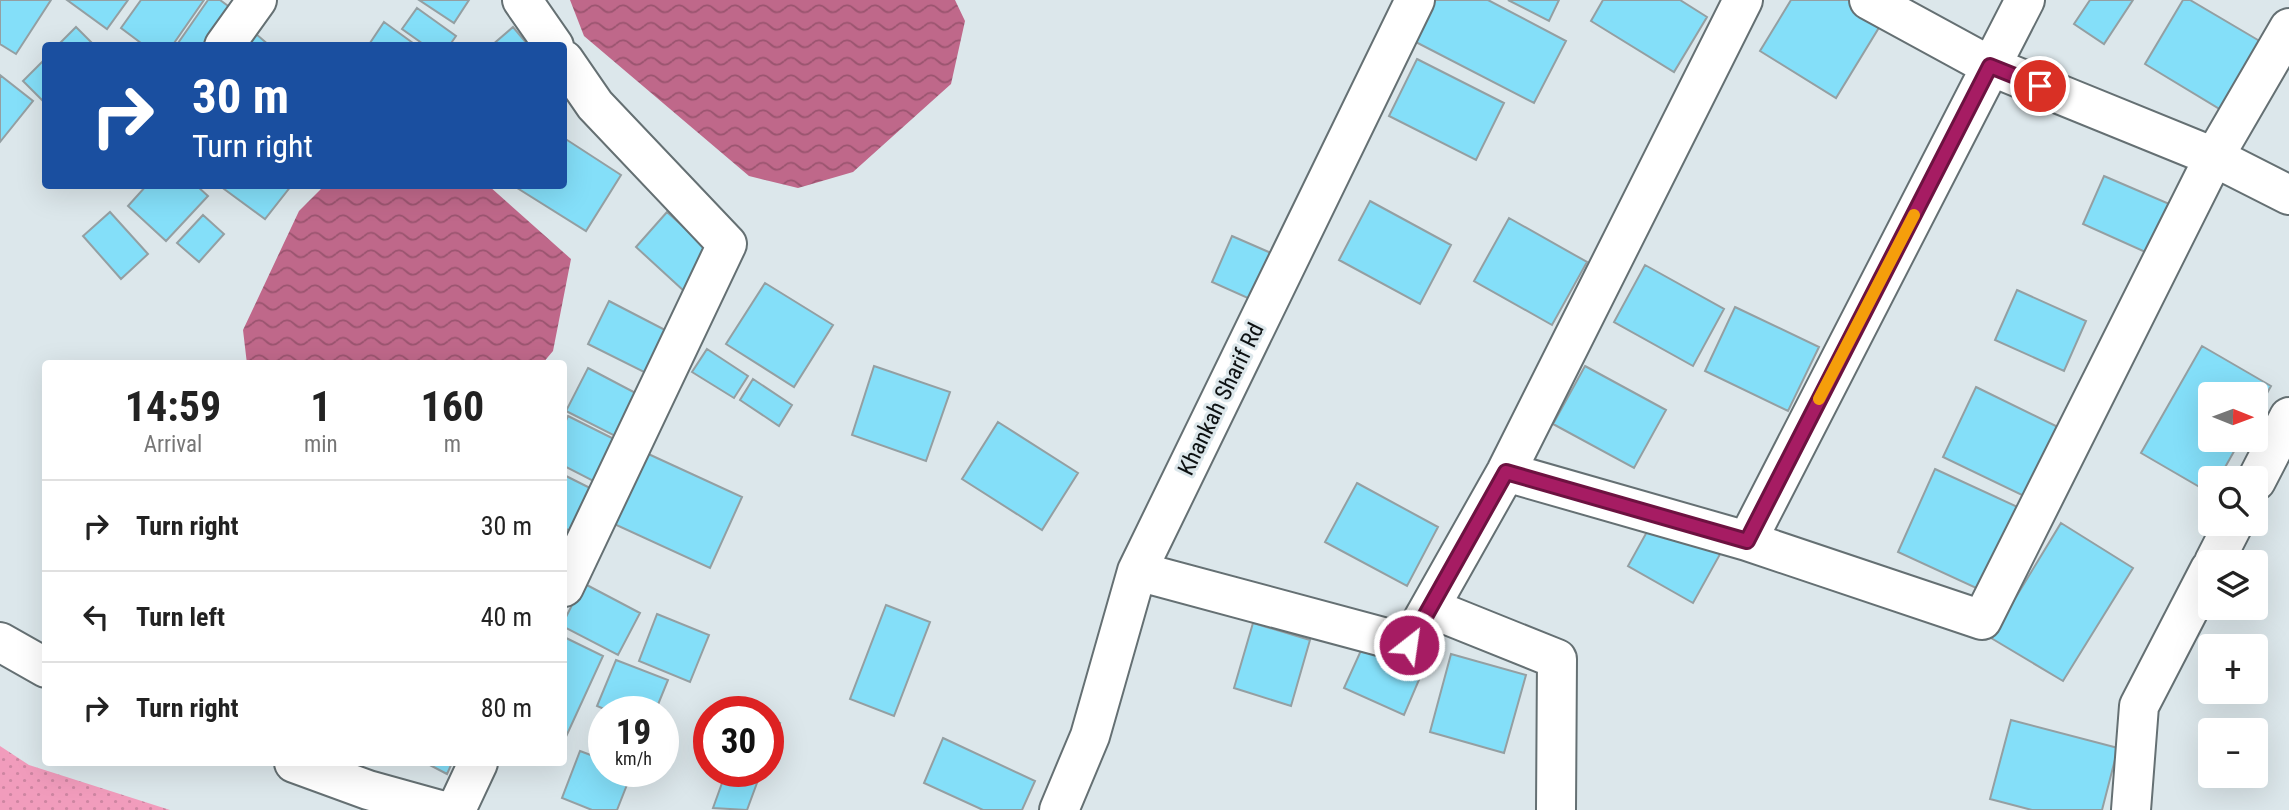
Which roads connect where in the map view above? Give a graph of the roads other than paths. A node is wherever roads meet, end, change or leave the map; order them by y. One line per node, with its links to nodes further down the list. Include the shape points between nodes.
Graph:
1 (257, 0): 8 (street)
2 (522, 0): 9 (street)
3 (1415, 0): 18 (street, Khankah Sharif Rd)
4 (1743, 0): 16 (street)
5 (1869, 0): 11 (street)
6 (2025, 0): 11 (street)
7 (2289, 28): 12 (street)
8 (226, 42)
9 (551, 42)
10 (567, 64): 19 (street, via 595,105 727,244)
11 (1990, 66): 12 (street); 17 (street)
12 (2214, 157): 13 (street); 17 (street, via 1982,620)
13 (2289, 195)
14 (2289, 417): 15 (street)
15 (2264, 466)
16 (1506, 472): 17 (street); 21 (street)
17 (1747, 541)
18 (1137, 571): 21 (street, via 1409,645); 28 (street, Khankah Sharif Rd, via 1090,736)
19 (567, 581)
20 (2198, 592): 30 (street, via 2139,706)
21 (1430, 608): 29 (street, via 1557,659)
22 (0, 642): 23 (street)
23 (42, 666)
24 (302, 766): 26 (street)
25 (477, 766): 27 (street)
26 (440, 810)
27 (456, 810)
28 (1059, 810)
29 (1556, 810)
30 (2131, 810)

